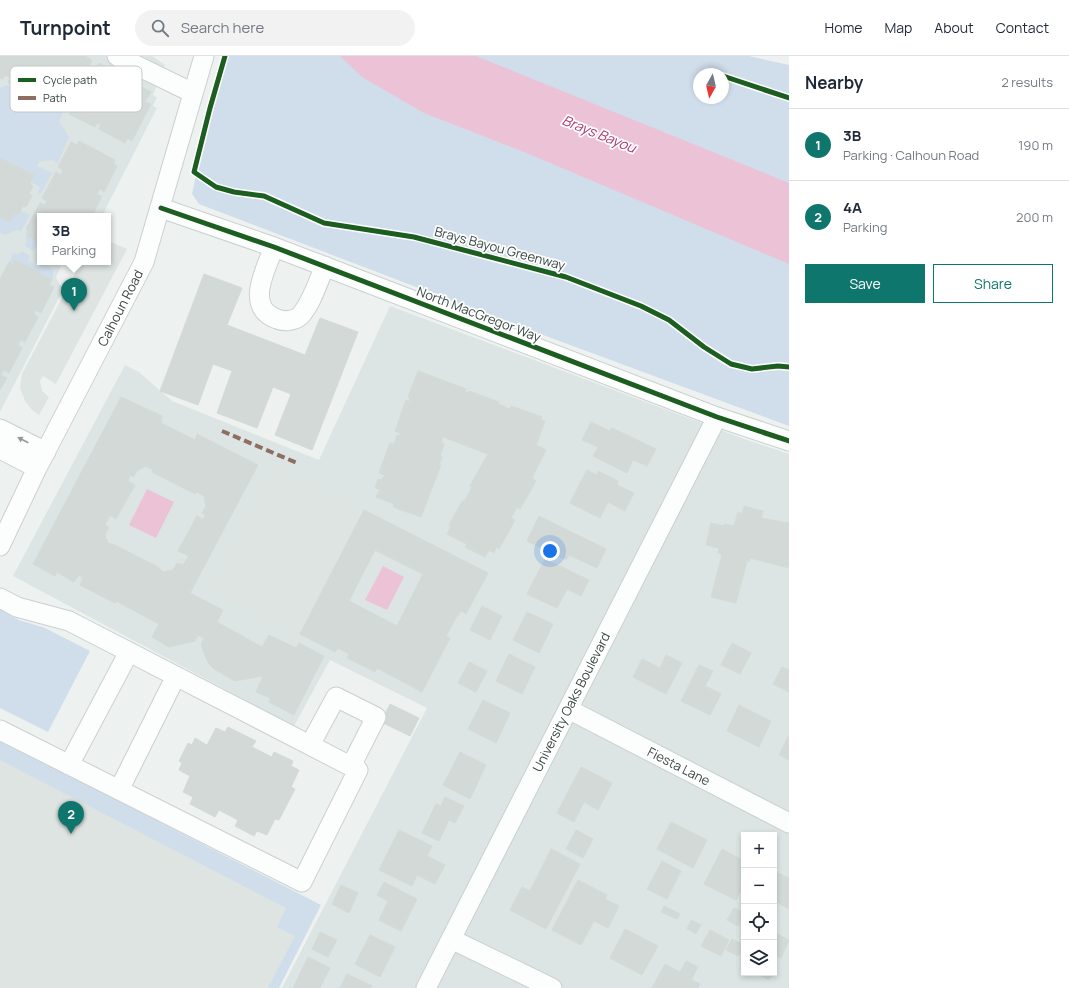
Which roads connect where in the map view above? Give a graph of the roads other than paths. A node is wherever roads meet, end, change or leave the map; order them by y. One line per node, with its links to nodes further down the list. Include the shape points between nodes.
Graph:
1 (118, 56): 3 (street)
2 (203, 61): 5 (street, Calhoun Road)
3 (139, 66)
4 (142, 68): 5 (street)
5 (194, 93): 6 (street, Calhoun Road)
6 (161, 208): 7 (street, North MacGregor Way); 13 (street, Calhoun Road, via 144,262)
7 (274, 247): 8 (street, North MacGregor Way); 8 (street, via 259,289 259,302 266,312 281,321 291,321 299,317 306,308)
8 (325, 266): 9 (street, North MacGregor Way)
9 (717, 417): 11 (street, North MacGregor Way); 18 (street, University Oaks Boulevard)
10 (0, 429): 13 (street, one-way to 10)
11 (789, 440)
12 (0, 449): 13 (street)
13 (42, 460): 14 (street, Calhoun Road)
14 (0, 546)
15 (0, 598): 16 (street, via 17,607 69,621)
16 (129, 652): 17 (street); 21 (street)
17 (176, 676): 20 (street); 23 (street)
18 (568, 709): 24 (street, Fiesta Lane); 25 (street, University Oaks Boulevard)
19 (0, 730): 21 (street)
20 (310, 745): 22 (street); 22 (street, via 336,698 376,717)
21 (69, 765): 23 (street)
22 (351, 766): 23 (street, via 358,770 302,882)
23 (119, 790)
24 (789, 823)
25 (451, 939): 26 (street, University Oaks Boulevard); 27 (street)
26 (426, 988)
27 (552, 988)

